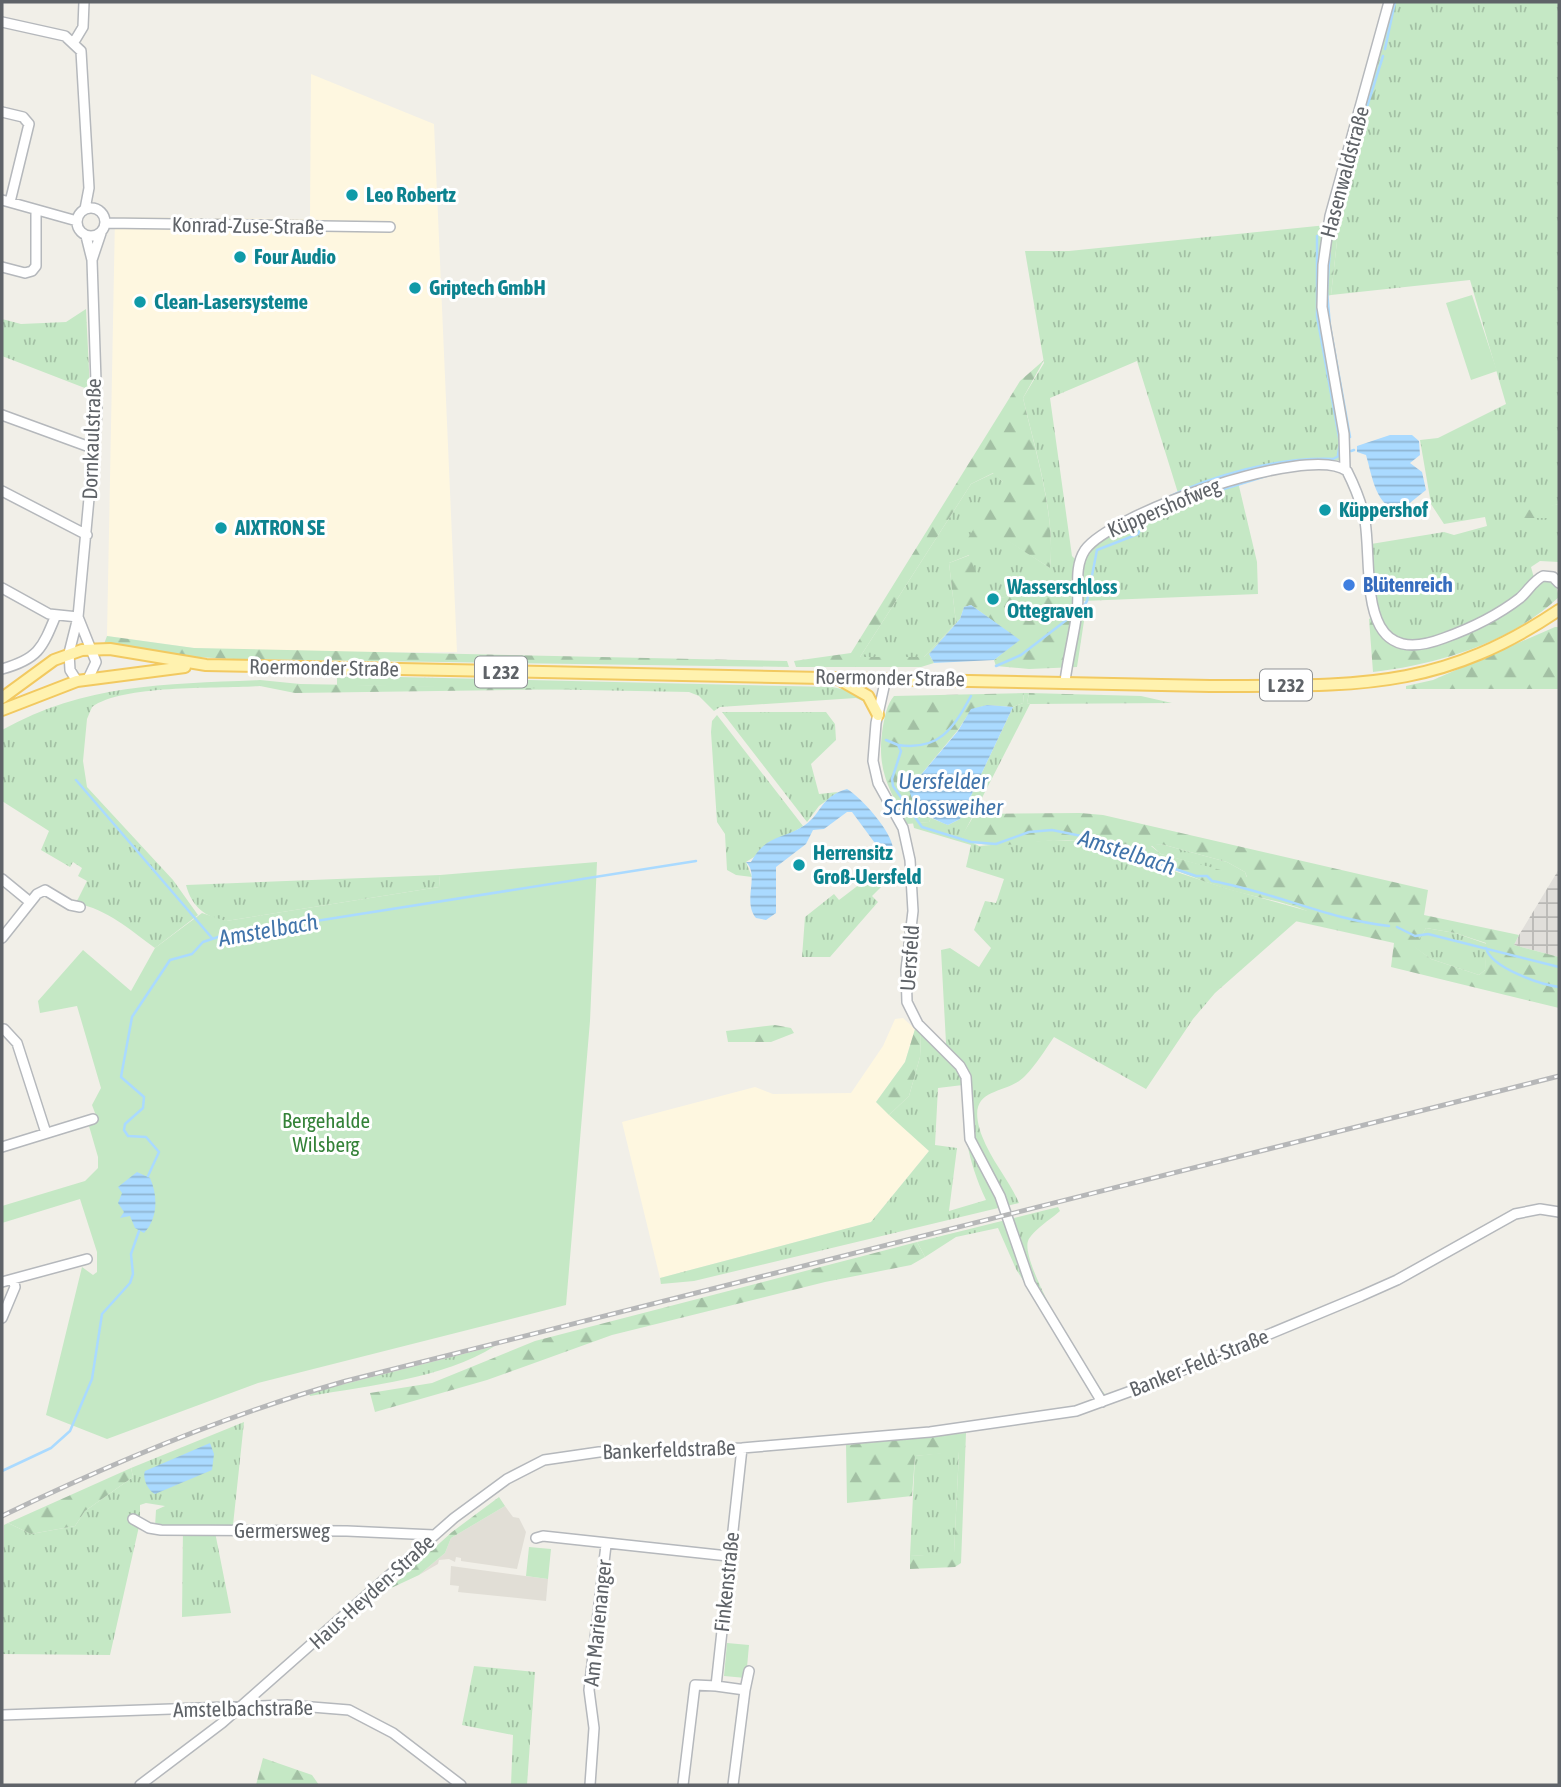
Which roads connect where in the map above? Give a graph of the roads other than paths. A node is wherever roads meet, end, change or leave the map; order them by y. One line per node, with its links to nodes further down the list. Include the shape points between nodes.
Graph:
1 (84, 2): 4 (street, via 83,26)
2 (1390, 2): 19 (street, Hasenwaldstraße, via 1330,216 1322,265 1322,307 1344,434)
3 (2, 22): 4 (street)
4 (74, 42): 6 (street, via 83,61)
5 (2, 112): 7 (street, via 23,117 29,124)
6 (89, 188): 8 (street); 10 (street)
7 (6, 201): 9 (street)
8 (85, 209): 10 (street); 11 (street)
9 (36, 210): 11 (street); 16 (street, via 36,266 25,273)
10 (99, 210): 12 (street)
11 (77, 221): 14 (street)
12 (103, 228): 13 (street, Konrad-Zuse-Straße); 14 (street); 15 (street, Dornkaulstraße)
13 (390, 228)
14 (86, 236): 15 (street, Dornkaulstraße)
15 (92, 260): 18 (street, Dornkaulstraße)
16 (2, 267)
17 (2, 415): 18 (street)
18 (95, 449): 21 (street, Dornkaulstraße)
19 (1345, 468): 22 (street, via 1365,520 1374,617 1383,632 1403,643 1432,642 1471,626 1518,599 1544,576); 36 (street, Küppershofweg, via 1309,465 1258,473 1200,490 1101,534 1079,560 1077,614)
20 (2, 491): 21 (street)
21 (87, 535): 26 (street, Dornkaulstraße)
22 (1559, 583)
23 (2, 588): 25 (street)
24 (1559, 610): 28 (main road, Roermonder Straße / L 232)
25 (56, 615): 26 (street); 32 (street, via 42,649 24,663)
26 (78, 617): 29 (street); 30 (street, Dornkaulstraße)
27 (1559, 620): 28 (main road)
28 (1539, 624): 36 (main road, Roermonder Straße / L 232, via 1448,667 1359,684 1210,686)
29 (93, 649): 30 (main road, Roermonder Straße / L 232); 31 (main road, Roermonder Straße / L 232); 35 (street, via 96,662)
30 (69, 653): 35 (street, Dornkaulstraße, via 70,670); 37 (main road, Roermonder Straße / L 232)
31 (206, 665): 33 (main road, Roermonder Straße / L 232); 35 (main road, Roermonder Straße / L 232)
32 (2, 669)
33 (832, 677): 34 (main road, Roermonder Straße / L 232); 39 (main road, via 861,690)
34 (886, 678): 36 (main road, Roermonder Straße / L 232); 39 (street, Uersfeld)
35 (83, 680): 38 (main road, Roermonder Straße / L 232)
36 (1065, 681)
37 (2, 698)
38 (2, 710)
39 (878, 715): 53 (street, Uersfeld, via 873,744 876,776 903,828 912,871 907,1002 918,1024 966,1077 970,1139 1007,1213 1030,1283)
40 (2, 878): 41 (street)
41 (30, 902): 42 (street, via 45,890); 43 (street)
42 (80, 908)
43 (2, 938)
44 (4, 1029): 46 (street, via 17,1043)
45 (93, 1119): 46 (street)
46 (46, 1133): 47 (street)
47 (2, 1147)
48 (1559, 1212): 53 (street, Banker-Feld-Straße, via 1540,1209 1515,1214 1397,1280)
49 (88, 1259): 50 (street)
50 (13, 1279): 51 (street); 52 (street, via 15,1287)
51 (2, 1282)
52 (2, 1318)
53 (1102, 1402): 54 (street, Banker-Feld-Straße, via 973,1427)
54 (815, 1443): 55 (street, Bankerfeldstraße)
55 (742, 1448): 56 (street, Bankerfeldstraße, via 561,1456); 61 (street, Finkenstraße)
56 (526, 1468): 58 (street, Haus-Heyden-Straße)
57 (133, 1519): 58 (street, Germersweg, via 161,1530)
58 (434, 1535): 65 (street, Haus-Heyden-Straße)
59 (536, 1538): 60 (street)
60 (606, 1545): 61 (street); 71 (street, Am Marienanger, via 589,1690 594,1728)
61 (729, 1556): 63 (street, Finkenstraße)
62 (749, 1671): 64 (street)
63 (716, 1686): 64 (street); 72 (street, via 695,1685)
64 (745, 1690): 73 (street)
65 (242, 1706): 66 (street, Amstelbachstraße); 68 (street, Haus-Heyden-Straße); 70 (street, Amstelbachstraße, via 325,1708 360,1714 393,1732)
66 (218, 1707): 67 (street, Amstelbachstraße); 68 (street, via 224,1714)
67 (2, 1715)
68 (222, 1723): 69 (street, Haus-Heyden-Straße)
69 (141, 1785)
70 (461, 1785)
71 (590, 1785)
72 (683, 1785)
73 (733, 1785)

